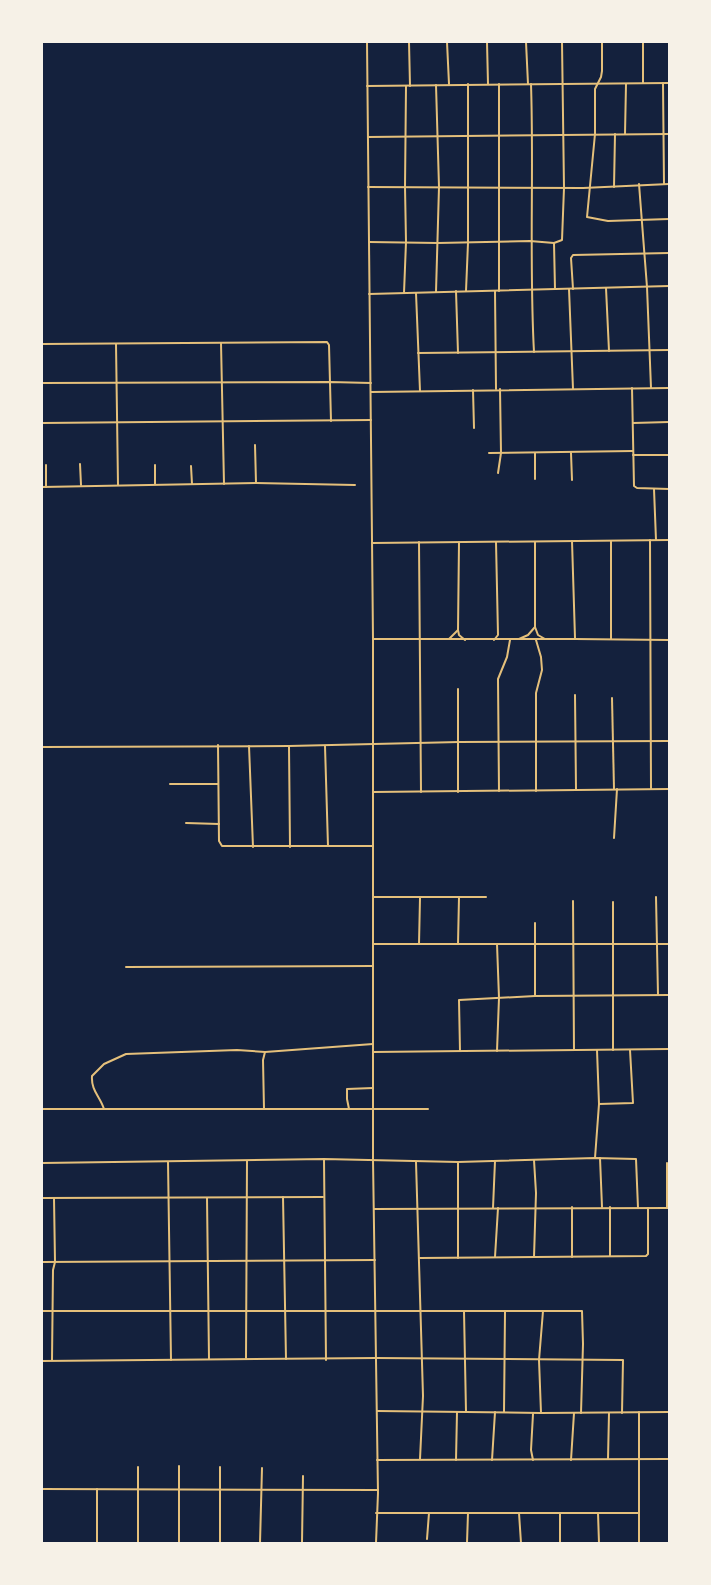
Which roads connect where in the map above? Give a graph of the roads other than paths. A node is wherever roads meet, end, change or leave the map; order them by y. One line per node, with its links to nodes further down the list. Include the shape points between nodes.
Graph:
1 (367, 42): 22 (street)
2 (409, 42): 24 (street)
3 (448, 42): 12 (street)
4 (487, 42): 14 (street)
5 (526, 42): 16 (street)
6 (562, 42): 18 (street)
7 (602, 42): 19 (street, via 602,71)
8 (643, 42): 9 (street)
9 (643, 83): 10 (street); 20 (street)
10 (663, 83): 11 (street); 28 (street)
11 (669, 83)
12 (449, 84): 13 (street); 21 (street)
13 (468, 84): 14 (street); 30 (street)
14 (488, 84): 15 (street)
15 (499, 84): 16 (street); 34 (street)
16 (528, 84): 17 (street)
17 (531, 84): 18 (street); 35 (street)
18 (562, 84): 19 (street); 31 (street)
19 (598, 84): 20 (street); 25 (street, via 595,89)
20 (626, 84): 27 (street)
21 (436, 85): 24 (street); 33 (street)
22 (367, 86): 23 (street); 36 (street)
23 (406, 86): 24 (street); 32 (street)
24 (410, 86)
25 (595, 134): 26 (street); 31 (street); 48 (street)
26 (614, 134): 27 (street); 44 (street)
27 (625, 134): 28 (street)
28 (663, 134): 29 (street); 38 (street)
29 (669, 134)
30 (468, 135): 33 (street); 34 (street); 42 (street)
31 (562, 135): 35 (street); 47 (street)
32 (406, 136): 33 (street); 36 (street); 40 (street)
33 (438, 136): 41 (street)
34 (500, 136): 35 (street); 43 (street)
35 (532, 136): 46 (street)
36 (368, 137): 45 (street)
37 (639, 184): 38 (street); 44 (street); 49 (street)
38 (664, 184): 39 (street)
39 (669, 184)
40 (404, 187): 41 (street); 45 (street); 53 (street)
41 (439, 187): 42 (street); 55 (street)
42 (468, 187): 43 (street); 56 (street)
43 (500, 187): 46 (street); 54 (street)
44 (614, 187): 48 (street)
45 (368, 188): 52 (street)
46 (532, 188): 47 (street); 51 (street)
47 (564, 188): 48 (street); 57 (street, via 562,240)
48 (588, 188): 49 (street, via 588,218)
49 (642, 219): 50 (street); 58 (street)
50 (669, 219)
51 (530, 241): 54 (street); 57 (street); 66 (street)
52 (369, 242): 53 (street); 74 (street)
53 (406, 242): 55 (street); 72 (street)
54 (500, 242): 56 (street); 70 (street)
55 (438, 243): 56 (street); 71 (street)
56 (468, 243): 68 (street)
57 (554, 243): 63 (street)
58 (645, 253): 59 (street); 61 (street); 65 (street, via 573,255)
59 (669, 253)
60 (669, 286): 61 (street)
61 (647, 287): 62 (street); 78 (street)
62 (606, 288): 65 (street); 80 (street)
63 (555, 289): 64 (street); 66 (street)
64 (569, 289): 65 (street); 82 (street)
65 (573, 289)
66 (530, 290): 70 (street); 81 (street)
67 (456, 291): 68 (street); 71 (street); 83 (street)
68 (466, 291): 69 (street)
69 (495, 291): 70 (street); 84 (street)
70 (499, 291)
71 (436, 292): 73 (street)
72 (404, 293): 73 (street); 74 (street)
73 (416, 293): 85 (street)
74 (370, 294): 89 (street)
75 (221, 343): 77 (street); 86 (street, via 327,342); 88 (street)
76 (42, 344): 77 (street)
77 (116, 344): 90 (street)
78 (649, 350): 79 (street); 80 (street); 92 (street)
79 (669, 350)
80 (609, 351): 82 (street)
81 (534, 352): 82 (street); 84 (street)
82 (571, 352): 95 (street)
83 (458, 353): 84 (street); 85 (street)
84 (496, 353): 97 (street)
85 (418, 354): 98 (street)
86 (330, 382): 88 (street); 89 (street); 101 (street)
87 (42, 383): 90 (street)
88 (222, 383): 90 (street); 103 (street)
89 (371, 383): 99 (street)
90 (116, 384): 102 (street)
91 (632, 388): 92 (street); 95 (street); 106 (street)
92 (650, 388): 93 (street)
93 (669, 388)
94 (500, 389): 95 (street); 97 (street); 111 (street)
95 (573, 389)
96 (473, 390): 97 (street); 98 (street); 107 (street)
97 (496, 390)
98 (420, 391): 99 (street)
99 (371, 392): 100 (street)
100 (371, 420): 101 (street); 139 (street)
101 (331, 421): 103 (street)
102 (117, 422): 103 (street); 105 (street); 124 (street)
103 (223, 422): 127 (street)
104 (669, 422): 106 (street)
105 (42, 423)
106 (633, 423): 109 (street)
107 (474, 428)
108 (255, 445): 123 (street)
109 (633, 451): 113 (street); 114 (street)
110 (489, 453): 111 (street)
111 (501, 453): 112 (street); 120 (street)
112 (535, 453): 113 (street); 121 (street)
113 (571, 453): 122 (street)
114 (633, 455): 115 (street); 132 (street, via 634,486)
115 (669, 455)
116 (80, 464): 128 (street)
117 (46, 465): 131 (street)
118 (155, 465): 125 (street)
119 (191, 466): 126 (street)
120 (498, 473)
121 (535, 479)
122 (572, 480)
123 (256, 483): 127 (street); 129 (street)
124 (118, 484): 125 (street); 128 (street)
125 (155, 484): 126 (street)
126 (192, 484): 127 (street)
127 (224, 484)
128 (81, 485): 131 (street)
129 (355, 485)
130 (42, 487): 131 (street)
131 (46, 487)
132 (654, 489): 133 (street); 135 (street)
133 (669, 489)
134 (650, 540): 135 (street); 138 (street); 159 (street)
135 (656, 540): 136 (street)
136 (669, 540)
137 (572, 541): 138 (street); 143 (street); 147 (street)
138 (611, 541): 148 (street)
139 (372, 542): 140 (street); 149 (street)
140 (419, 542): 141 (street); 150 (street)
141 (459, 542): 142 (street); 145 (street)
142 (496, 542): 143 (street); 146 (street)
143 (535, 542): 144 (street)
144 (535, 627): 156 (street, via 528,635); 158 (street, via 538,635)
145 (458, 630): 151 (street); 152 (street, via 459,635)
146 (498, 635): 153 (street); 154 (street)
147 (575, 639): 148 (street); 158 (street)
148 (611, 639): 159 (street)
149 (374, 640): 150 (street); 171 (street)
150 (420, 640): 151 (street); 172 (street)
151 (448, 640): 152 (street)
152 (465, 640): 153 (street)
153 (492, 640): 154 (street)
154 (503, 640): 155 (street)
155 (510, 640): 156 (street); 167 (street, via 507,657 498,679)
156 (516, 640): 157 (street)
157 (536, 640): 158 (street); 168 (street, via 542,670 536,693)
158 (545, 640)
159 (650, 640): 160 (street); 164 (street)
160 (669, 640)
161 (458, 689): 166 (street)
162 (575, 695): 169 (street)
163 (612, 698): 170 (street)
164 (652, 741): 165 (street); 170 (street); 182 (street)
165 (669, 741)
166 (459, 742): 167 (street); 172 (street); 188 (street)
167 (498, 742): 168 (street); 184 (street)
168 (535, 742): 169 (street); 185 (street)
169 (575, 742): 170 (street); 180 (street)
170 (614, 742): 181 (street)
171 (374, 744): 172 (street); 176 (street); 186 (street)
172 (421, 744): 187 (street)
173 (218, 745): 174 (street); 177 (street); 179 (street)
174 (249, 746): 175 (street); 194 (street)
175 (289, 746): 176 (street); 195 (street)
176 (325, 746): 192 (street)
177 (42, 747)
178 (170, 784): 179 (street)
179 (218, 784): 190 (street)
180 (576, 789): 181 (street); 185 (street)
181 (616, 789): 182 (street); 191 (street)
182 (651, 789): 183 (street)
183 (669, 789)
184 (499, 791): 185 (street); 188 (street)
185 (536, 791)
186 (373, 792): 187 (street); 193 (street)
187 (421, 792): 188 (street)
188 (458, 792)
189 (186, 823): 190 (street)
190 (219, 824): 194 (street, via 219,841 222,846)
191 (614, 838)
192 (328, 846): 193 (street); 195 (street)
193 (373, 846): 196 (street)
194 (253, 847): 195 (street)
195 (290, 847)
196 (373, 897): 197 (street); 204 (street)
197 (420, 897): 198 (street); 205 (street)
198 (459, 897): 199 (street); 206 (street)
199 (486, 897)
200 (656, 897): 211 (street)
201 (573, 900): 209 (street)
202 (613, 902): 210 (street)
203 (535, 922): 208 (street)
204 (373, 944): 205 (street); 213 (street)
205 (418, 944): 206 (street)
206 (458, 944): 207 (street)
207 (497, 944): 208 (street); 220 (street)
208 (535, 944): 209 (street); 217 (street)
209 (574, 944): 210 (street); 218 (street)
210 (612, 944): 211 (street); 219 (street)
211 (657, 944): 212 (street); 215 (street)
212 (669, 944)
213 (373, 966): 214 (street); 221 (street)
214 (126, 967)
215 (658, 995): 216 (street); 219 (street)
216 (669, 995)
217 (535, 996): 218 (street); 220 (street)
218 (574, 996): 219 (street); 223 (street)
219 (614, 996): 225 (street)
220 (499, 998): 227 (street, via 459,1000); 228 (street)
221 (374, 1044): 229 (street); 230 (street)
222 (669, 1049): 226 (street)
223 (574, 1050): 224 (street); 228 (street)
224 (597, 1050): 225 (street); 232 (street)
225 (613, 1050): 226 (street)
226 (630, 1050): 232 (street, via 633,1103)
227 (460, 1051): 228 (street); 230 (street)
228 (497, 1051)
229 (265, 1052): 233 (street); 235 (street, via 237,1050 126,1054 104,1064 92,1076 93,1090 99,1096)
230 (373, 1052): 231 (street)
231 (373, 1088): 236 (street, via 347,1089); 237 (street)
232 (598, 1104): 239 (street)
233 (264, 1108): 235 (street); 236 (street)
234 (42, 1109): 235 (street)
235 (104, 1109)
236 (349, 1109): 237 (street)
237 (373, 1109): 238 (street); 242 (street)
238 (428, 1109)
239 (595, 1158): 240 (street); 243 (street)
240 (600, 1158): 259 (street); 265 (street, via 636,1159)
241 (324, 1160): 242 (street); 244 (street); 252 (street)
242 (373, 1160): 247 (street); 268 (street)
243 (534, 1160): 245 (street); 264 (street)
244 (247, 1161): 246 (street); 257 (street)
245 (495, 1161): 248 (street); 262 (street)
246 (168, 1162): 249 (street); 255 (street)
247 (416, 1162): 248 (street); 269 (street)
248 (458, 1162): 261 (street)
249 (42, 1163)
250 (667, 1163): 267 (street)
251 (283, 1197): 252 (street); 257 (street); 278 (street)
252 (323, 1197): 279 (street)
253 (42, 1198): 254 (street)
254 (54, 1198): 255 (street); 283 (street)
255 (169, 1198): 256 (street); 281 (street)
256 (207, 1198): 257 (street); 277 (street)
257 (247, 1198): 276 (street)
258 (572, 1207): 259 (street); 264 (street); 271 (street)
259 (602, 1207): 260 (street)
260 (610, 1207): 265 (street); 272 (street)
261 (458, 1208): 262 (street); 269 (street); 274 (street)
262 (493, 1208): 263 (street)
263 (498, 1208): 264 (street); 275 (street)
264 (535, 1208): 270 (street)
265 (638, 1208): 266 (street)
266 (648, 1208): 267 (street); 272 (street, via 648,1256)
267 (668, 1208)
268 (374, 1209): 269 (street); 280 (street)
269 (418, 1210): 273 (street)
270 (534, 1257): 271 (street); 275 (street)
271 (572, 1257): 272 (street)
272 (610, 1257)
273 (420, 1258): 274 (street); 292 (street)
274 (458, 1258): 275 (street)
275 (495, 1258)
276 (246, 1259): 277 (street); 278 (street); 289 (street)
277 (207, 1260): 281 (street); 294 (street)
278 (283, 1260): 279 (street); 290 (street)
279 (323, 1260): 280 (street); 285 (street)
280 (375, 1260): 291 (street)
281 (168, 1261): 283 (street); 288 (street)
282 (42, 1262): 283 (street)
283 (55, 1262): 284 (street)
284 (53, 1310): 287 (street); 288 (street); 300 (street)
285 (324, 1310): 290 (street); 291 (street); 302 (street)
286 (543, 1310): 295 (street); 306 (street); 307 (street, via 582,1312)
287 (42, 1311)
288 (170, 1311): 294 (street); 301 (street)
289 (247, 1311): 290 (street); 294 (street); 298 (street)
290 (285, 1311): 299 (street)
291 (375, 1311): 292 (street); 296 (street)
292 (421, 1311): 293 (street); 303 (street)
293 (464, 1311): 295 (street); 304 (street)
294 (208, 1312): 297 (street)
295 (505, 1312): 305 (street)
296 (376, 1358): 302 (street); 303 (street); 309 (street)
297 (208, 1359): 298 (street); 301 (street)
298 (246, 1359): 299 (street)
299 (286, 1359): 302 (street)
300 (52, 1360): 301 (street); 308 (street)
301 (171, 1360)
302 (326, 1360)
303 (422, 1360): 304 (street); 315 (street)
304 (464, 1360): 305 (street); 316 (street)
305 (505, 1360): 306 (street); 312 (street)
306 (539, 1360): 307 (street); 318 (street)
307 (581, 1360): 320 (street); 322 (street, via 623,1360)
308 (42, 1361)
309 (377, 1411): 315 (street); 326 (street)
310 (457, 1412): 315 (street); 316 (street); 328 (street)
311 (495, 1412): 312 (street); 316 (street); 329 (street)
312 (504, 1412): 317 (street)
313 (639, 1412): 314 (street); 322 (street); 324 (street)
314 (669, 1412)
315 (421, 1413): 327 (street)
316 (466, 1413)
317 (533, 1413): 318 (street); 330 (street)
318 (541, 1413): 319 (street)
319 (574, 1413): 320 (street); 331 (street)
320 (581, 1413): 321 (street)
321 (609, 1413): 322 (street); 323 (street)
322 (622, 1413)
323 (608, 1459): 324 (street); 331 (street)
324 (639, 1459): 325 (street); 351 (street)
325 (669, 1459)
326 (377, 1460): 327 (street); 344 (street)
327 (420, 1460): 328 (street)
328 (456, 1460): 329 (street)
329 (492, 1460): 330 (street)
330 (533, 1460): 331 (street)
331 (571, 1460)
332 (179, 1466): 340 (street)
333 (138, 1467): 339 (street)
334 (220, 1467): 341 (street)
335 (262, 1468): 342 (street)
336 (303, 1476): 343 (street)
337 (42, 1489): 338 (street)
338 (97, 1490): 339 (street); 353 (street)
339 (138, 1490): 340 (street); 354 (street)
340 (179, 1490): 341 (street); 355 (street)
341 (220, 1490): 342 (street); 356 (street)
342 (261, 1490): 343 (street); 357 (street)
343 (303, 1490): 344 (street); 358 (street)
344 (378, 1490): 345 (street)
345 (376, 1513): 346 (street); 359 (street)
346 (429, 1513): 347 (street); 352 (street)
347 (468, 1513): 348 (street); 360 (street)
348 (519, 1513): 349 (street); 361 (street)
349 (560, 1513): 350 (street); 362 (street)
350 (598, 1513): 351 (street); 363 (street)
351 (638, 1513): 364 (street)
352 (427, 1539)
353 (97, 1543)
354 (138, 1543)
355 (178, 1543)
356 (220, 1543)
357 (260, 1543)
358 (302, 1543)
359 (376, 1543)
360 (467, 1543)
361 (521, 1543)
362 (560, 1543)
363 (599, 1543)
364 (639, 1543)

